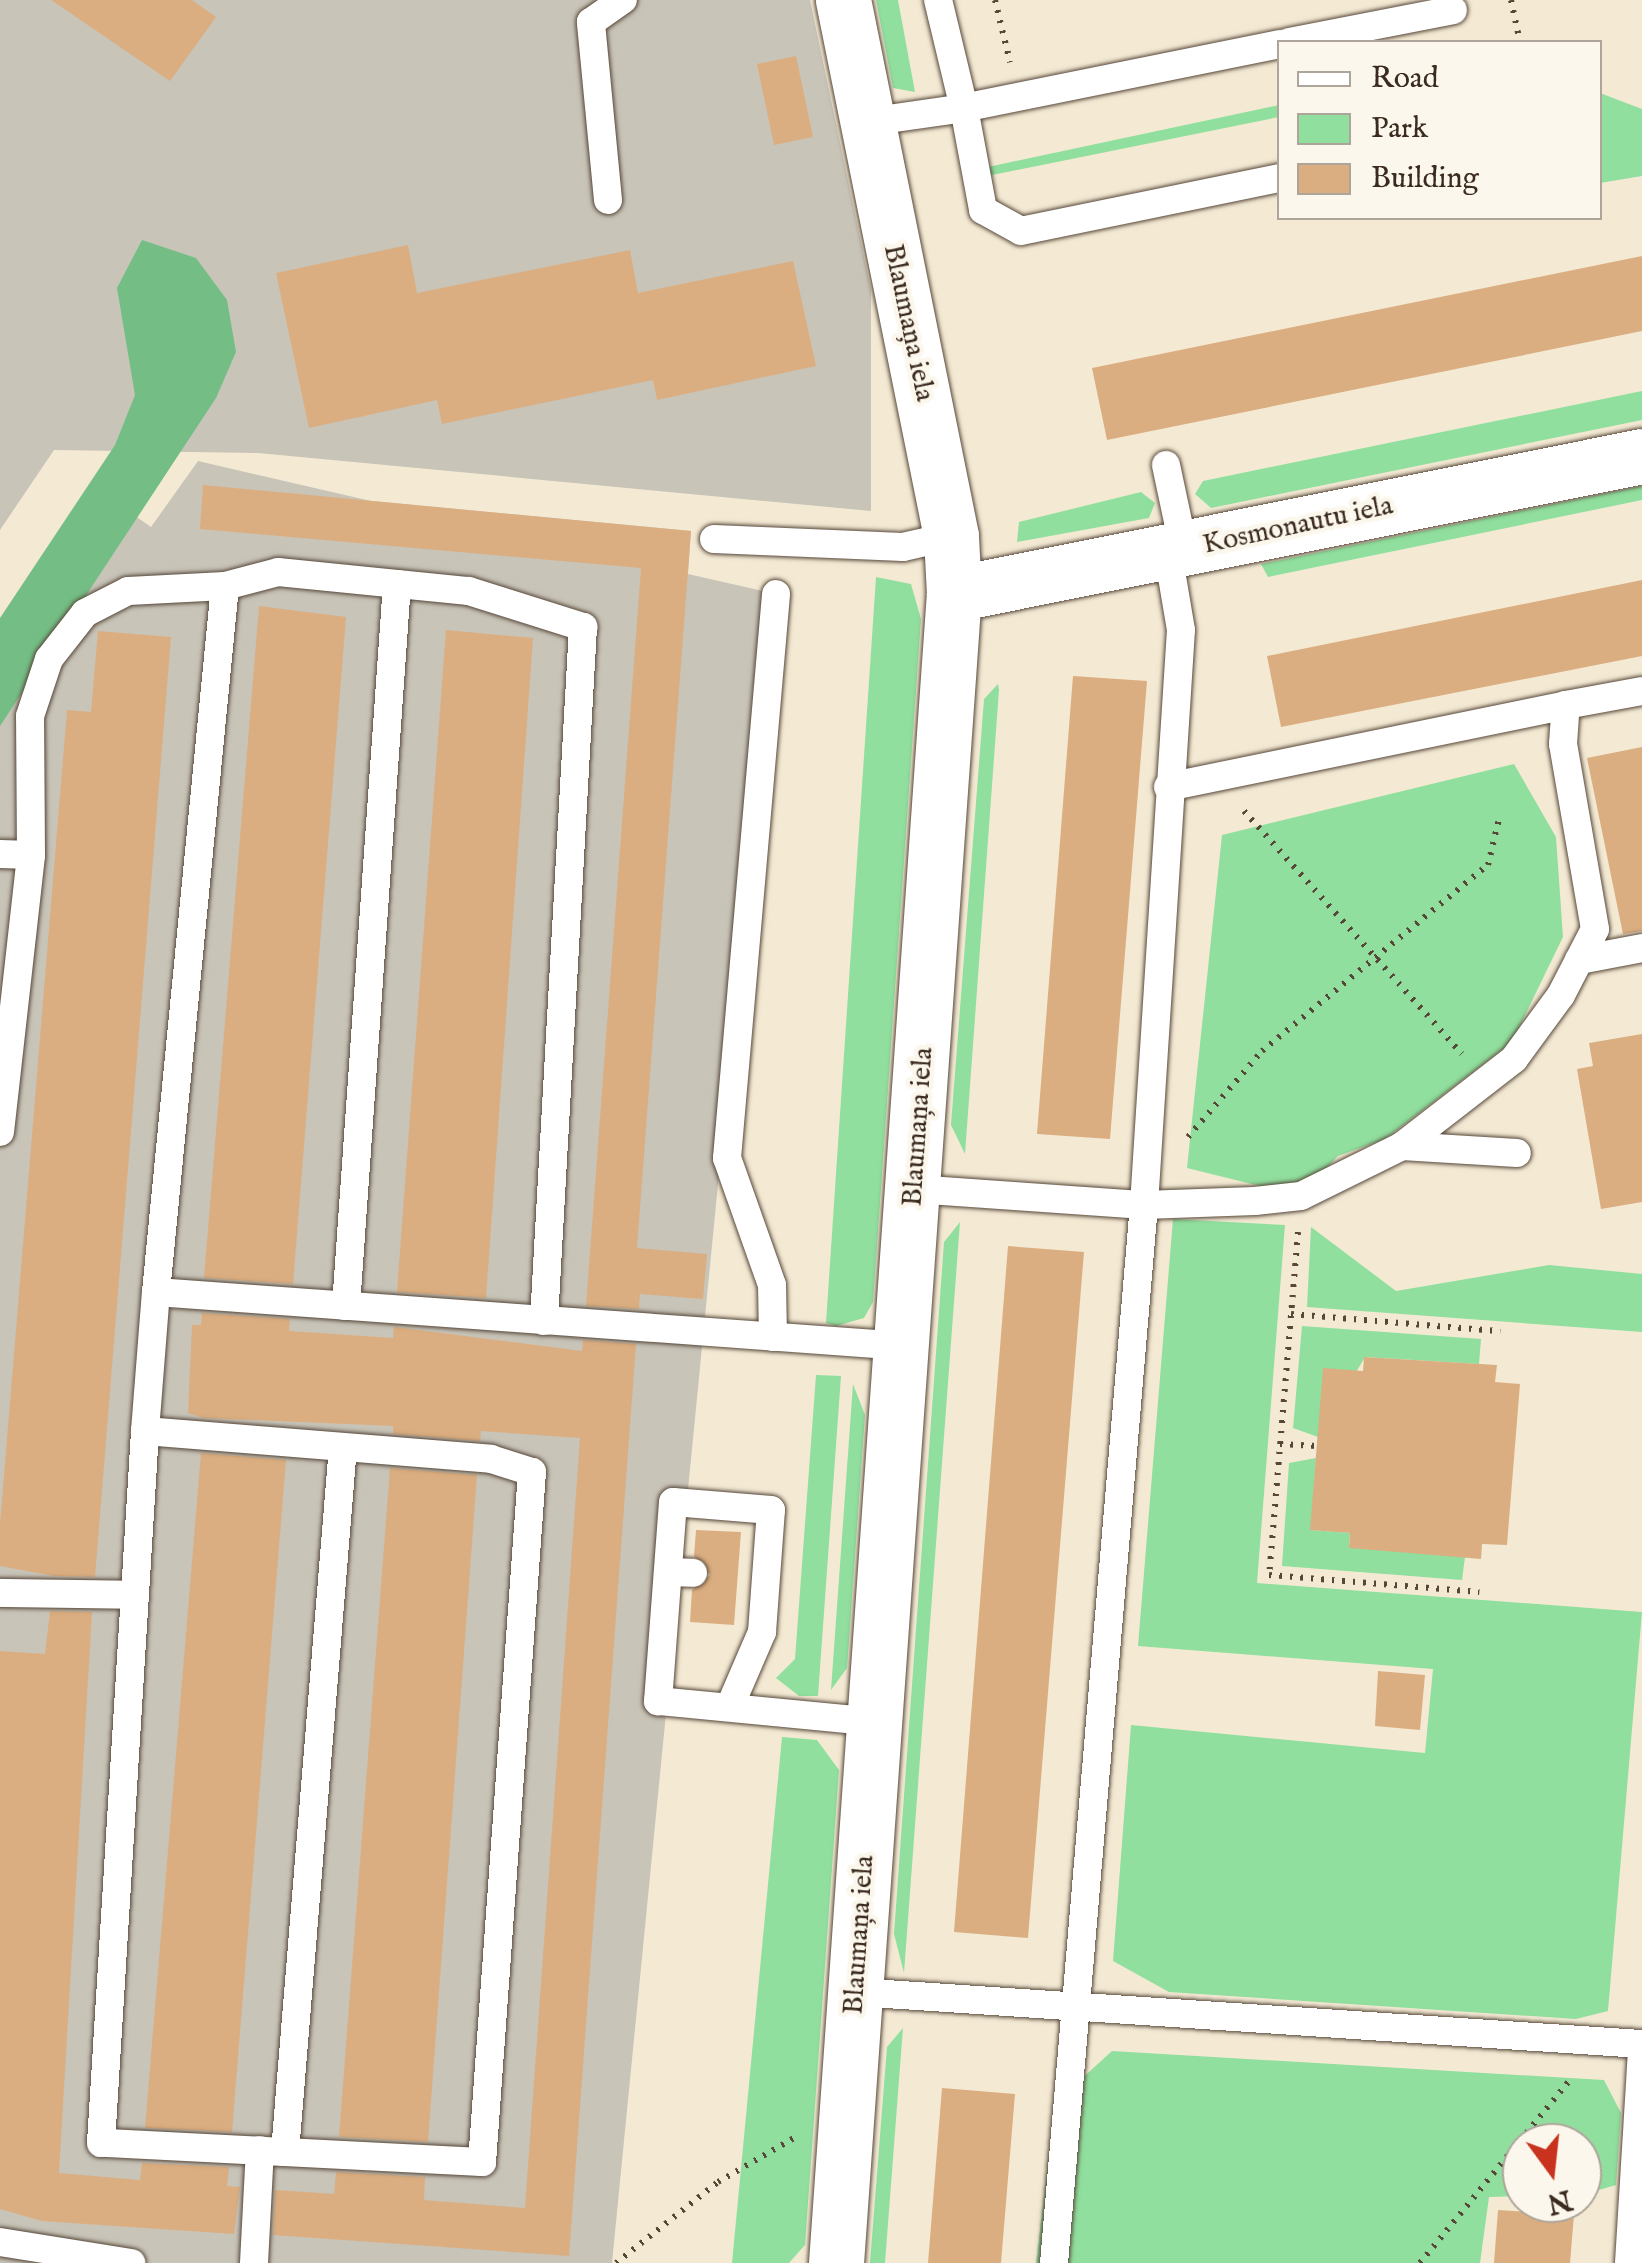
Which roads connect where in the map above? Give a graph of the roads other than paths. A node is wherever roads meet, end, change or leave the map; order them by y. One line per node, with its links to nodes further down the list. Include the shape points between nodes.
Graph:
1 (624, 0): 10 (lane, via 591,22)
2 (843, 0): 8 (street, Blaumaņa iela)
3 (938, 0): 7 (lane)
4 (1454, 10): 5 (lane)
5 (1299, 40)
6 (1277, 45): 7 (lane)
7 (964, 108): 8 (lane); 9 (lane, via 983,210 996,225 1021,230)
8 (867, 122): 13 (street, Blaumaņa iela)
9 (1277, 179)
10 (608, 200)
11 (1642, 456): 15 (street, Kosmonautu iela)
12 (1166, 465): 15 (lane)
13 (951, 536): 14 (lane, via 903,547); 19 (street, Blaumaņa iela)
14 (714, 538)
15 (1176, 551): 19 (street, Kosmonautu iela); 22 (lane, via 1181,630)
16 (397, 584): 17 (lane, via 278,572); 35 (lane); 36 (lane, via 469,591 583,627)
17 (226, 586): 24 (lane, via 128,591 85,613 49,658 30,716); 34 (lane)
18 (776, 594): 37 (lane, via 727,1158 772,1285)
19 (954, 594): 32 (street, Blaumaņa iela)
20 (1642, 691): 21 (lane)
21 (1566, 705): 22 (lane); 26 (lane, via 1562,744 1595,929)
22 (1168, 787): 33 (lane)
23 (0, 854): 24 (lane)
24 (31, 855): 27 (lane)
25 (1642, 948): 26 (lane)
26 (1579, 960): 30 (lane, via 1514,1059)
27 (16, 1003): 28 (lane); 29 (lane)
28 (0, 1028)
29 (0, 1132)
30 (1402, 1146): 31 (lane); 33 (lane, via 1301,1196)
31 (1517, 1153)
32 (914, 1188): 33 (lane); 38 (street, Blaumaņa iela)
33 (1144, 1205): 46 (lane)
34 (156, 1292): 35 (lane); 39 (lane)
35 (346, 1306): 36 (lane)
36 (544, 1320): 37 (lane)
37 (773, 1338): 38 (lane)
38 (903, 1346): 44 (street, Blaumaņa iela)
39 (145, 1431): 40 (lane); 42 (lane)
40 (343, 1447): 49 (lane); 49 (lane, via 491,1459 532,1472 482,2162)
41 (0, 1594): 42 (lane)
42 (135, 1596): 49 (lane, via 101,2143)
43 (730, 1706): 43 (lane, via 658,1701 680,1572 672,1502 771,1510 752,1578 762,1632); 44 (lane)
44 (876, 1722): 45 (street, Blaumaņa iela)
45 (856, 1992): 46 (lane); 54 (street, Blaumaņa iela)
46 (1075, 2008): 47 (lane); 55 (lane)
47 (1642, 2044)
48 (1642, 2052): 56 (lane)
49 (273, 2151): 53 (lane)
50 (0, 2242): 51 (lane)
51 (74, 2260): 52 (lane)
52 (132, 2263)
53 (254, 2263)
54 (836, 2263)
55 (1054, 2263)
56 (1629, 2263)

